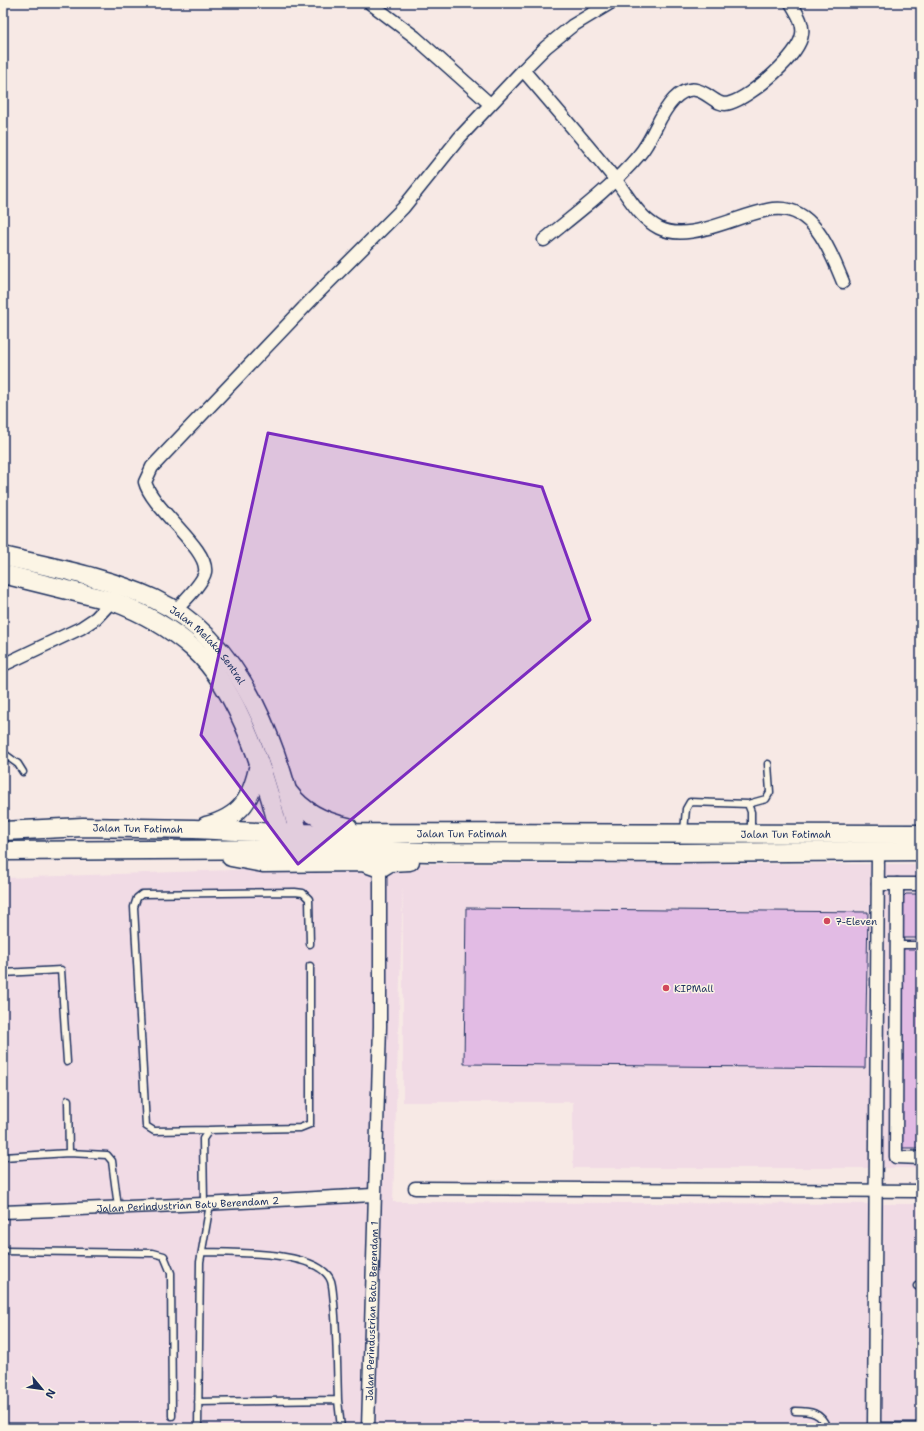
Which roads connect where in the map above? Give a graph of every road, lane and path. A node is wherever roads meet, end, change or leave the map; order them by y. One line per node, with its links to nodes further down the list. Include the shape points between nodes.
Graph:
1 (370, 3): 5 (street, via 415,37)
2 (610, 3): 4 (street, via 572,26)
3 (791, 3): 6 (street, via 801,23 802,34 794,50 770,79 753,92 729,104 722,104 698,90 688,89 674,99 659,118 649,142)
4 (523, 70): 5 (street); 6 (street)
5 (490, 104): 12 (street, via 403,208 147,474 147,491 188,538 204,562 205,572 198,584)
6 (616, 180): 7 (street); 8 (street, via 633,206 644,216 659,228 675,233 722,225 774,209 792,211 808,220 820,233)
7 (544, 240)
8 (843, 282)
9 (3, 556): 12 (main road, Jalan Melaka Sentral, via 119,585 154,599)
10 (3, 574): 11 (main road, Jalan Melaka Sentral)
11 (112, 601): 13 (street, via 96,618 81,628); 15 (main road, Jalan Melaka Sentral, via 147,615 171,630 199,654 214,671 229,696)
12 (175, 611): 18 (main road, Jalan Melaka Sentral, via 200,630 241,679 253,699 272,743)
13 (3, 665)
14 (3, 754): 17 (lane, via 18,764)
15 (259, 763): 20 (main road, via 256,780 240,809 215,823); 26 (main road, Jalan Melaka Sentral)
16 (768, 764): 19 (lane, via 770,792 766,799)
17 (23, 772)
18 (285, 787): 22 (main road, via 302,808 314,816 344,827); 27 (main road, Jalan Melaka Sentral)
19 (748, 804): 23 (lane, via 751,812); 25 (lane, via 690,802 686,809)
20 (194, 829): 21 (main road, Jalan Tun Fatimah, via 84,827); 26 (main road, Jalan Tun Fatimah)
21 (3, 831)
22 (372, 833): 25 (main road, Jalan Tun Fatimah, via 563,832); 27 (main road, Jalan Tun Fatimah)
23 (751, 834): 24 (main road, Jalan Tun Fatimah); 25 (main road, Jalan Tun Fatimah)
24 (921, 834)
25 (684, 835)
26 (281, 841): 27 (main road, Jalan Tun Fatimah); 28 (main road, Jalan Tun Fatimah)
27 (300, 841): 32 (main road, Jalan Tun Fatimah)
28 (214, 850): 30 (main road, Jalan Tun Fatimah); 33 (main road, via 234,858 263,863 363,862)
29 (878, 850): 31 (main road, Jalan Tun Fatimah); 32 (main road, Jalan Tun Fatimah, via 677,853); 34 (street)
30 (3, 851)
31 (921, 851)
32 (428, 852): 33 (main road, via 424,857 390,862)
33 (380, 868): 51 (street, Jalan Perindustrian Batu Berendam 1, via 380,1026)
34 (878, 884): 35 (street); 49 (street)
35 (897, 884): 36 (street); 38 (street)
36 (921, 884)
37 (310, 944): 44 (lane, via 309,899 303,893 142,894 137,898 134,907 146,1126 154,1131)
38 (896, 945): 39 (lane); 47 (street, via 896,1157)
39 (921, 945)
40 (310, 966): 44 (lane, via 310,1124 300,1128)
41 (3, 973): 42 (lane, via 61,970)
42 (67, 1062)
43 (68, 1100): 45 (lane)
44 (209, 1130): 52 (lane, via 203,1139)
45 (69, 1153): 46 (lane); 53 (lane, via 107,1155 112,1161)
46 (3, 1157)
47 (921, 1158)
48 (415, 1188): 49 (street)
49 (876, 1190): 50 (street); 62 (street)
50 (921, 1190)
51 (374, 1195): 52 (street, Jalan Perindustrian Batu Berendam 2); 65 (street, Jalan Perindustrian Batu Berendam 1)
52 (207, 1204): 53 (street, Jalan Perindustrian Batu Berendam 2); 56 (lane)
53 (118, 1207): 54 (street, Jalan Perindustrian Batu Berendam 2)
54 (3, 1212)
55 (3, 1251): 60 (lane, via 153,1253 164,1256 171,1274)
56 (203, 1252): 57 (lane, via 268,1254 309,1262 326,1273 331,1281 335,1310); 58 (lane, via 200,1262)
57 (338, 1400): 58 (lane); 64 (lane)
58 (198, 1402): 63 (lane)
59 (795, 1412): 66 (lane, via 812,1411 820,1417)
60 (172, 1416)
61 (921, 1426): 62 (lane)
62 (874, 1427)
63 (198, 1428)
64 (341, 1428)
65 (368, 1428)
66 (827, 1428)

